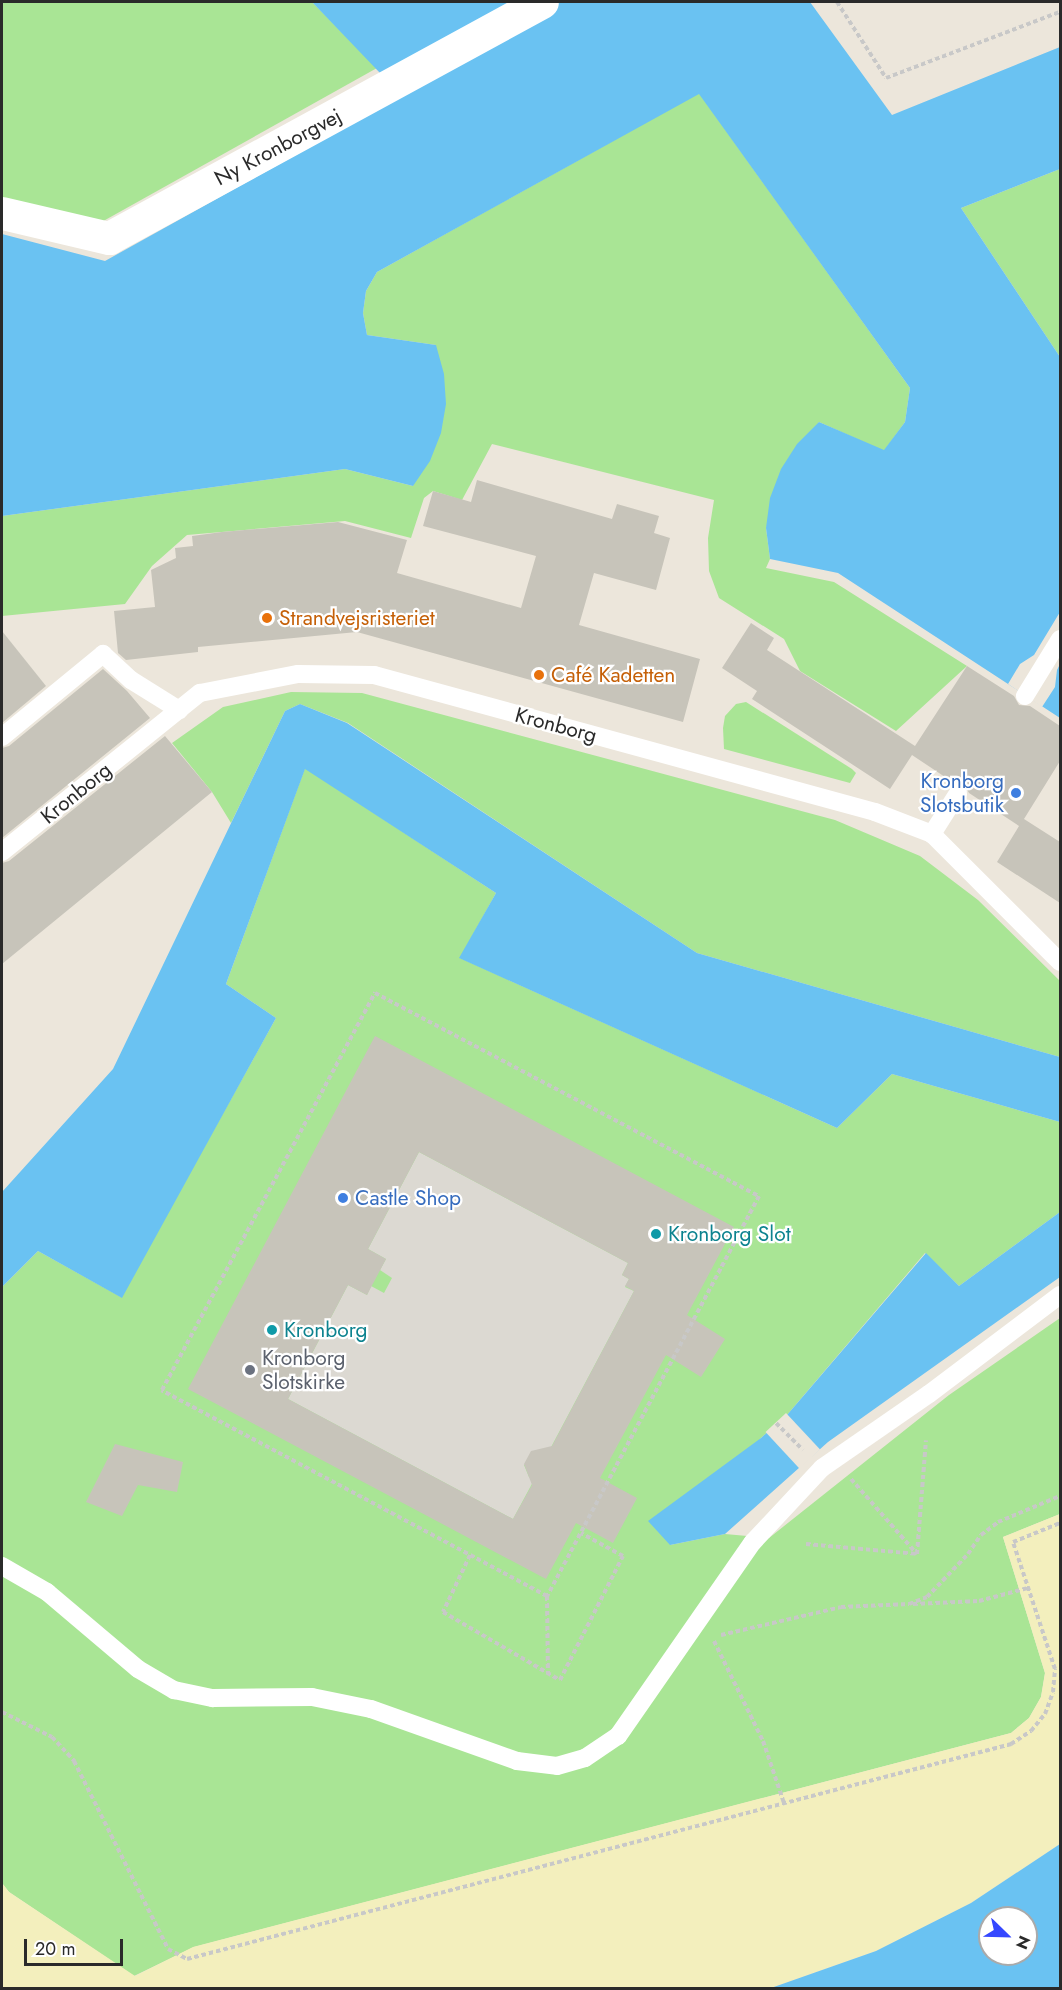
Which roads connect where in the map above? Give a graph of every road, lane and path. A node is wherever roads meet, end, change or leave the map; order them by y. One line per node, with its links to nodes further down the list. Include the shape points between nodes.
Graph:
1 (542, 2): 4 (street, Ny Kronborgvej, via 109,238)
2 (837, 2): 3 (path, via 886,78)
3 (1060, 12)
4 (2, 213)
5 (1060, 639): 6 (lane)
6 (1025, 696)
7 (179, 710): 8 (lane, via 130,680 103,654); 10 (lane, Kronborg, via 200,693 298,674 374,675 875,812); 11 (lane, Kronborg)
8 (2, 737)
9 (958, 793): 10 (lane)
10 (932, 834): 12 (lane)
11 (2, 852)
12 (1060, 962)
13 (1060, 1294): 17 (lane)
14 (776, 1423): 16 (path)
15 (926, 1440): 22 (path)
16 (810, 1458)
17 (835, 1460): 22 (path); 24 (lane, via 822,1468 753,1542 618,1736 585,1758 557,1766 517,1761 371,1709 312,1697 213,1698 174,1690 138,1669 47,1592)
18 (1060, 1496): 27 (path, via 998,1522 981,1535 927,1597)
19 (1060, 1523): 25 (path, via 1013,1542)
20 (581, 1533): 23 (path, via 759,1196 375,993 162,1390); 26 (path); 28 (path, via 623,1556 560,1680)
21 (806, 1544): 22 (path)
22 (917, 1554)
23 (470, 1555): 26 (path); 28 (path, via 443,1612)
24 (2, 1566)
25 (1028, 1588): 27 (path, via 979,1601); 30 (path, via 1055,1669 1053,1692 1045,1713 1031,1731 1011,1744)
26 (547, 1596): 28 (path)
27 (909, 1604): 30 (path, via 841,1607 712,1638 764,1741)
28 (548, 1673)
29 (2, 1712): 30 (path, via 52,1737 74,1761 168,1949 187,1959)
30 (784, 1803)

